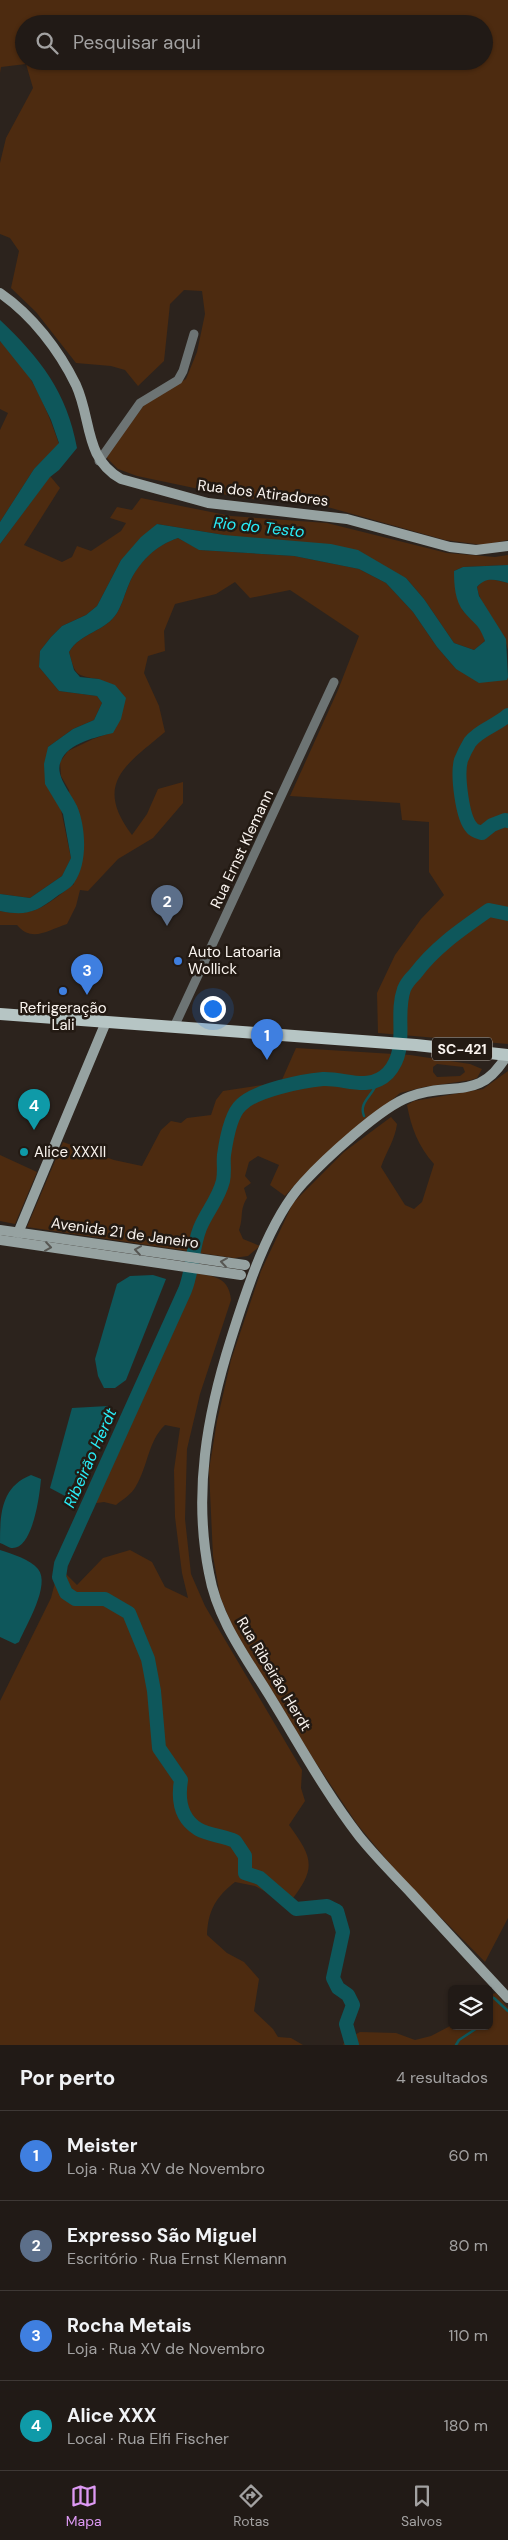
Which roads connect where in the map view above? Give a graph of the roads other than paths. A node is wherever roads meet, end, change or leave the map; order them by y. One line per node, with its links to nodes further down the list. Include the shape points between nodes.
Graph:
1 (0, 293): 3 (street, via 38,328 65,366 83,403)
2 (194, 334): 3 (street, via 178,380 140,403)
3 (99, 460): 4 (street, Rua dos Atiradores, via 110,473 133,484 208,503 327,516 450,547 476,550)
4 (508, 546)
5 (334, 682): 8 (street, Rua Ernst Klemann)
6 (0, 1014): 7 (main road, SC-421)
7 (106, 1022): 8 (main road, SC-421); 11 (street)
8 (174, 1027): 9 (main road, SC-421)
9 (508, 1055): 13 (street, Rua Ribeirão Herdt, via 496,1072 480,1084 410,1096 372,1122 303,1182 284,1208)
10 (0, 1230): 11 (street, Avenida 21 de Janeiro)
11 (18, 1233): 14 (street, Avenida 21 de Janeiro, one-way to 11)
12 (0, 1240): 14 (street, Avenida 21 de Janeiro, one-way to 14)
13 (264, 1251): 15 (street, Rua Ribeirão Herdt); 16 (street, Rua Ribeirão Herdt)
14 (186, 1262): 15 (street, Avenida 21 de Janeiro)
15 (244, 1270): 16 (street, via 254,1268); 17 (street, Rua Ribeirão Herdt)
16 (254, 1275): 17 (street, Rua Ribeirão Herdt)
17 (244, 1297): 18 (street, Rua Ribeirão Herdt, via 217,1387 202,1463 205,1547 214,1597 230,1631 359,1836)
18 (508, 1998)

